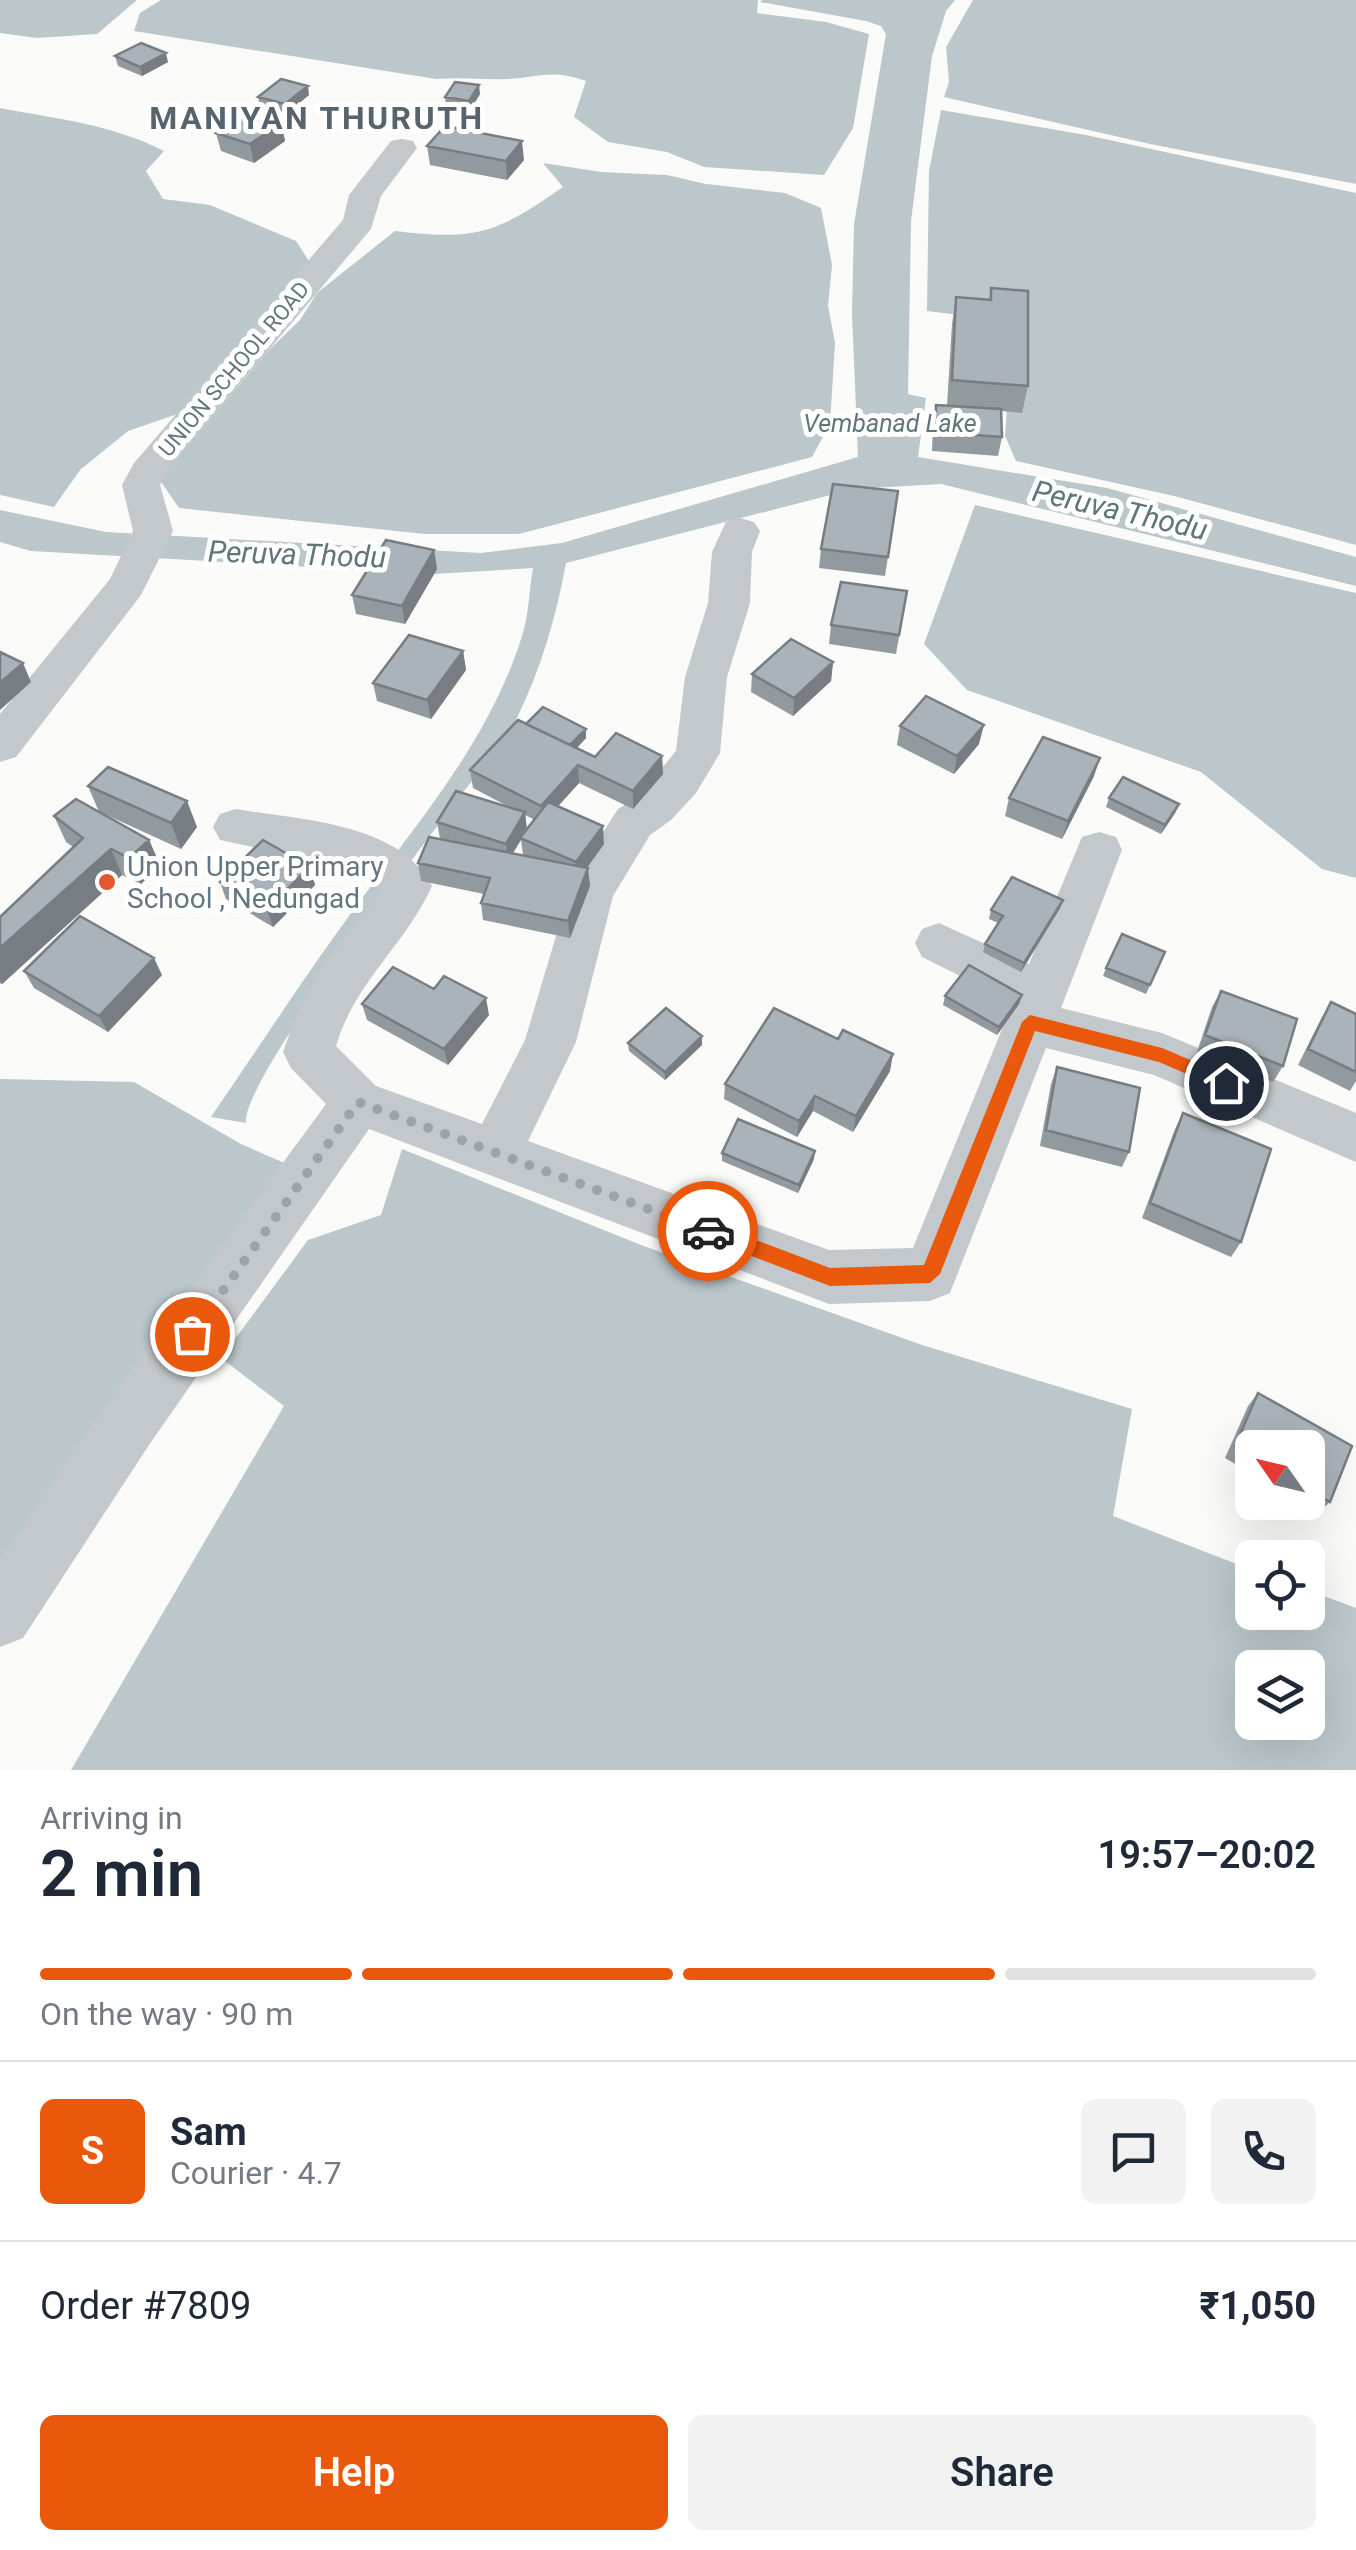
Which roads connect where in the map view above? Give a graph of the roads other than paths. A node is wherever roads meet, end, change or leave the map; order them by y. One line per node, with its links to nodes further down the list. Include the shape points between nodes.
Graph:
1 (402, 148): 3 (street, UNION SCHOOL ROAD, via 364,194 359,222 153,463 141,484 146,545 127,585)
2 (740, 531): 10 (street, via 706,678 698,753 680,782 634,822 590,893 550,1042)
3 (0, 745)
4 (236, 826): 8 (street, via 342,846 391,869 408,886 326,1003 309,1052)
5 (1100, 850): 7 (street)
6 (940, 943): 7 (street)
7 (1036, 1008): 9 (street); 10 (street, via 930,1274 830,1277)
8 (358, 1102): 10 (street); 11 (street)
9 (1356, 1138)
10 (496, 1152)
11 (0, 1614)

